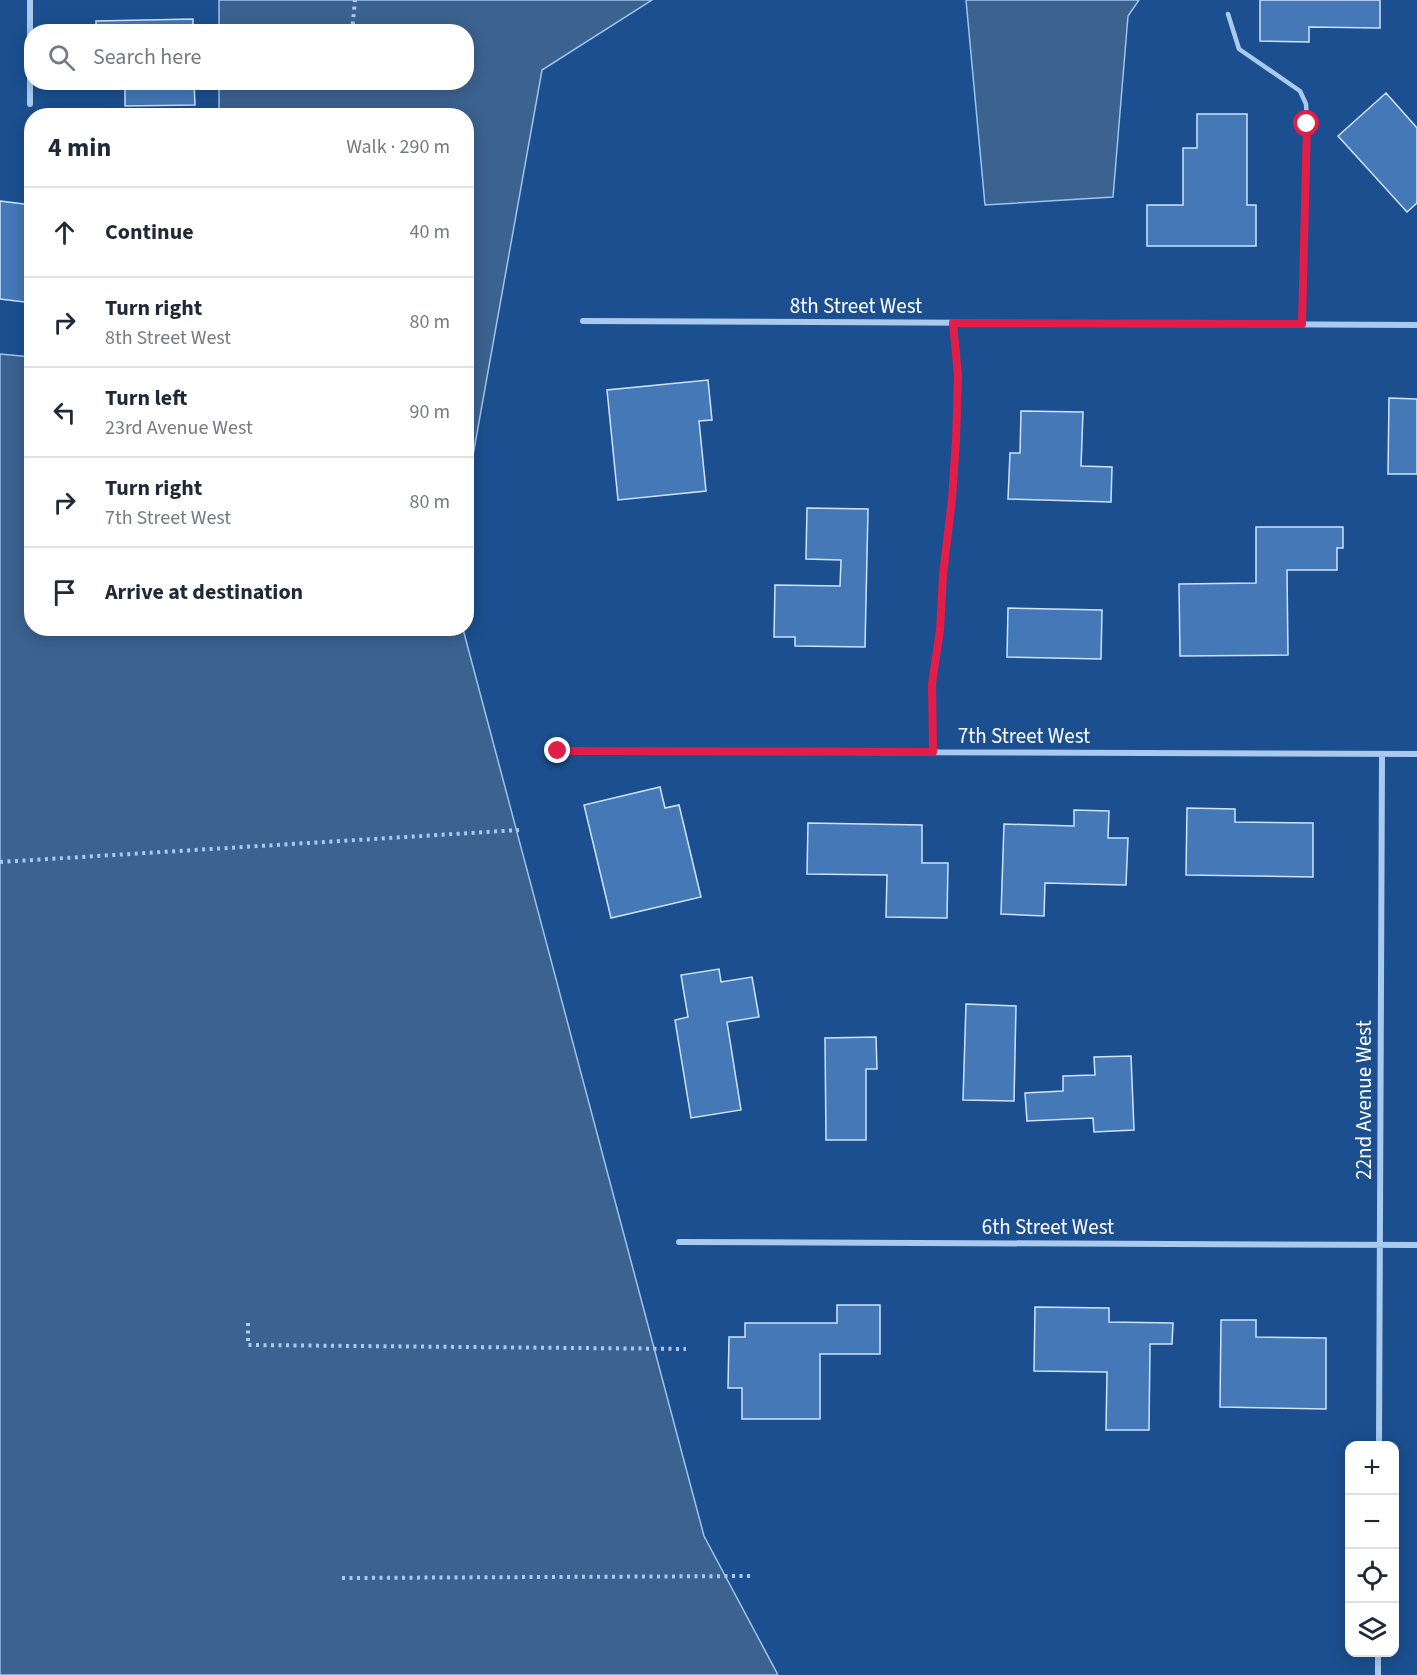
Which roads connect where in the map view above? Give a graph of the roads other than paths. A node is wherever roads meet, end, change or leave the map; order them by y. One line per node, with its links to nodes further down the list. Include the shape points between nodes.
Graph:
1 (30, 0): 3 (street)
2 (1228, 14): 8 (lane, via 1239,49 1300,91 1306,104)
3 (30, 24)
4 (30, 90): 5 (street)
5 (30, 104)
6 (583, 321): 7 (street, 8th Street West)
7 (953, 323): 8 (street, 8th Street West); 11 (street, via 958,376 956,440 932,684)
8 (1302, 324): 9 (street, 8th Street West)
9 (1417, 325)
10 (558, 751): 11 (street, 7th Street West)
11 (933, 752): 12 (street, 7th Street West)
12 (1382, 754): 13 (street, 7th Street West); 15 (street, 22nd Avenue West)
13 (1417, 754)
14 (679, 1242): 15 (street, 6th Street West)
15 (1380, 1245): 16 (street, 6th Street West); 17 (street, 22nd Avenue West)
16 (1417, 1245)
17 (1379, 1441)
18 (1378, 1657): 19 (street)
19 (1378, 1675)

